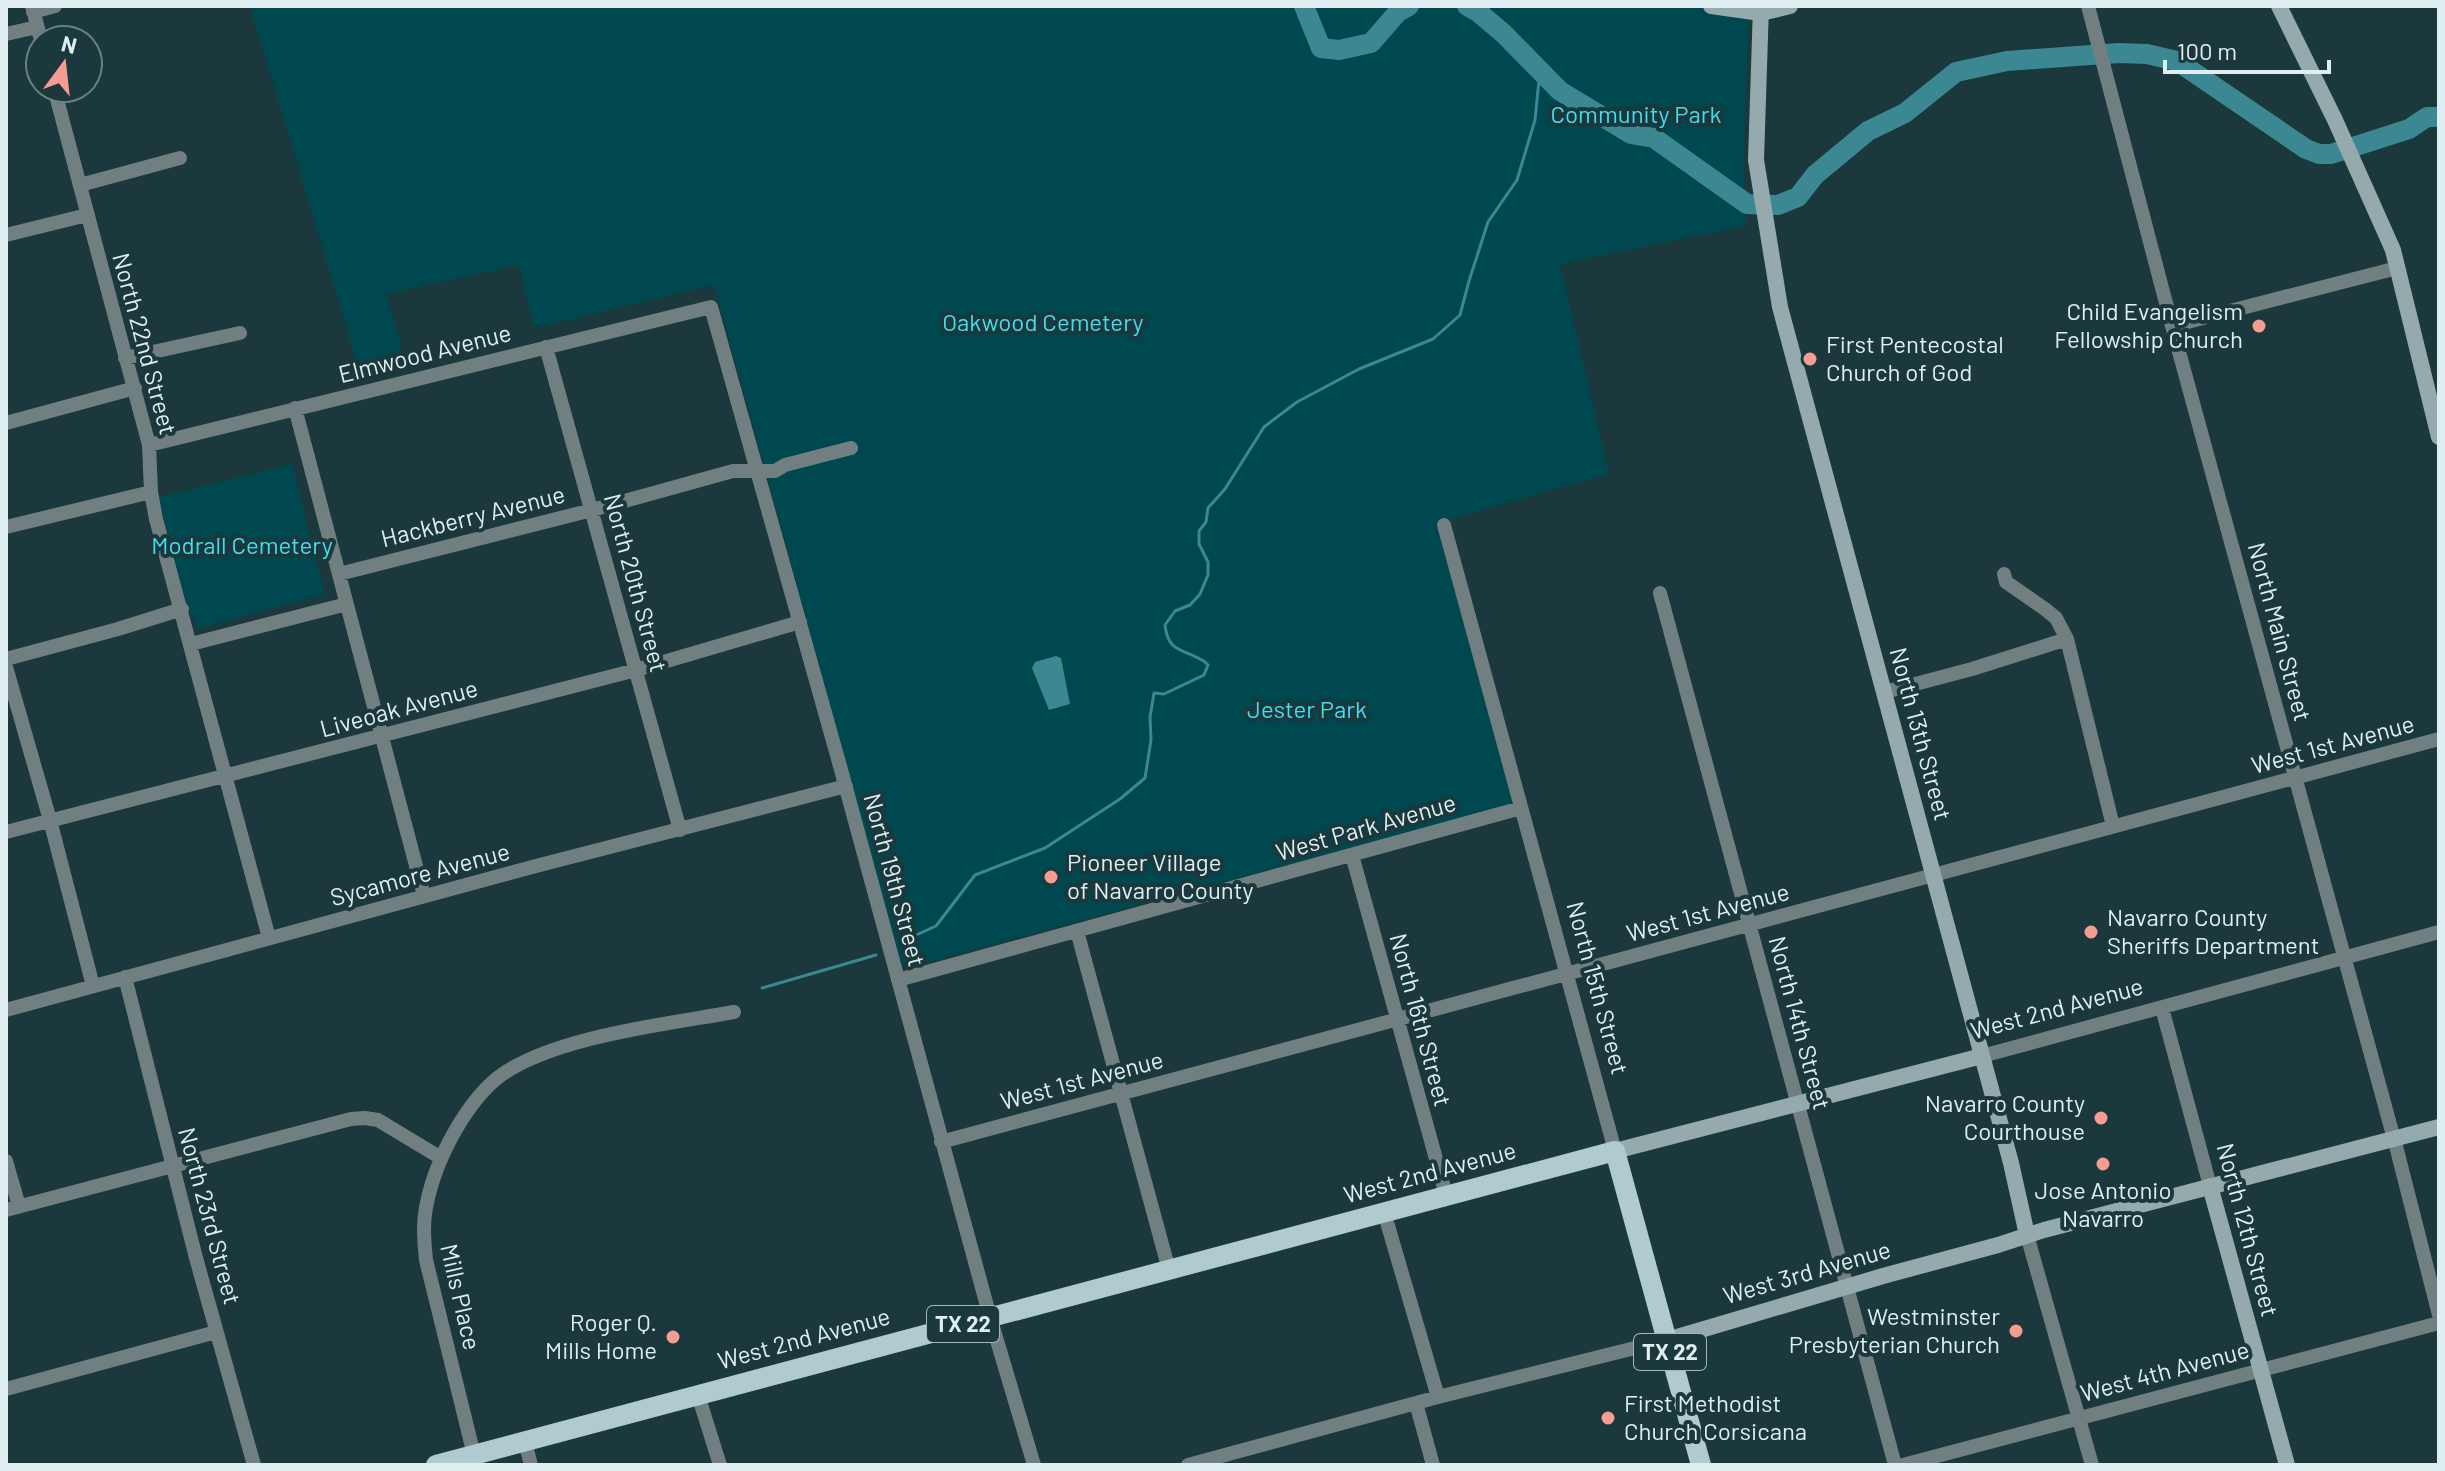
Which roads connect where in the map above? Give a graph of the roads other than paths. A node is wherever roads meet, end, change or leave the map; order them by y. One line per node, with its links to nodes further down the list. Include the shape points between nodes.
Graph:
1 (55, 6): 7 (street)
2 (1711, 6): 6 (street)
3 (1790, 6): 6 (street)
4 (2088, 6): 16 (street, North Main Street)
5 (2279, 6): 14 (street, via 2370,197)
6 (1761, 9): 42 (street, North 13th Street, via 1756,160 1780,307)
7 (36, 21): 8 (street)
8 (6, 34)
9 (58, 104): 11 (street, North 22nd Street)
10 (180, 158): 11 (street)
11 (80, 185): 12 (street, North 22nd Street)
12 (87, 215): 13 (street); 19 (street, North 22nd Street)
13 (6, 235)
14 (2397, 268): 16 (street); 23 (street)
15 (711, 307): 18 (street, Elmwood Avenue); 26 (street, North 19th Street)
16 (2172, 326): 46 (street, North Main Street)
17 (240, 333): 19 (street)
18 (546, 347): 21 (street, Elmwood Avenue); 28 (street, North 20th Street)
19 (125, 358): 20 (street, North 22nd Street)
20 (135, 388): 22 (street); 24 (street, North 22nd Street)
21 (295, 408): 24 (street, Elmwood Avenue); 31 (street)
22 (6, 423)
23 (2439, 437)
24 (149, 445): 27 (street, North 22nd Street)
25 (851, 448): 26 (street, via 775,471)
26 (758, 471): 28 (street, Hackberry Avenue, via 733,471); 36 (street, North 19th Street)
27 (151, 492): 30 (street); 35 (street, North 22nd Street)
28 (592, 510): 31 (street, Hackberry Avenue); 41 (street, North 20th Street)
29 (1444, 525): 48 (street, North 15th Street)
30 (6, 527)
31 (339, 574): 34 (street)
32 (2004, 574): 37 (street, via 2006,582 2056,618)
33 (1660, 593): 56 (street, North 14th Street)
34 (347, 604): 38 (street); 43 (street)
35 (182, 609): 38 (street, North 22nd Street); 39 (street)
36 (800, 622): 41 (street, Liveoak Avenue); 47 (street, North 19th Street)
37 (2067, 639): 42 (street); 50 (street)
38 (191, 644): 45 (street, North 22nd Street)
39 (6, 659)
40 (6, 667): 49 (street)
41 (636, 670): 43 (street, Liveoak Avenue); 51 (street, North 20th Street)
42 (1885, 692): 54 (street, North 13th Street)
43 (382, 737): 45 (street, Liveoak Avenue); 55 (street)
44 (2439, 739): 46 (street, West 1st Avenue)
45 (226, 776): 49 (street, Liveoak Avenue); 59 (street, North 22nd Street)
46 (2295, 777): 50 (street, West 1st Avenue); 60 (street, North Main Street)
47 (846, 786): 51 (street, Sycamore Avenue); 63 (street, North 19th Street)
48 (1521, 808): 53 (street, West Park Avenue); 61 (street, North 15th Street)
49 (50, 820): 52 (street, Liveoak Avenue); 64 (street)
50 (2113, 826): 54 (street, West 1st Avenue)
51 (680, 830): 55 (street, Sycamore Avenue)
52 (6, 832)
53 (1352, 855): 57 (street, West Park Avenue); 68 (street, North 16th Street)
54 (1932, 875): 56 (street, West 1st Avenue); 69 (street, North 13th Street)
55 (424, 896): 59 (street, Sycamore Avenue)
56 (1749, 924): 61 (street, West 1st Avenue); 71 (street, North 14th Street)
57 (1077, 931): 63 (street, West Park Avenue); 70 (street)
58 (2439, 932): 60 (street, West 2nd Avenue)
59 (269, 938): 62 (street, Sycamore Avenue)
60 (2345, 959): 65 (street, West 2nd Avenue); 73 (street, North Main Street)
61 (1566, 973): 68 (street, West 1st Avenue); 75 (street, North 15th Street)
62 (125, 977): 64 (street, Sycamore Avenue); 78 (street, North 23rd Street)
63 (898, 980): 74 (street, North 19th Street)
64 (93, 986): 66 (street, Sycamore Avenue)
65 (2162, 1008): 69 (street, West 2nd Avenue); 79 (street, North 12th Street)
66 (6, 1010)
67 (734, 1012): 76 (street, Mills Place, via 584,1040 516,1067 493,1081 470,1107)
68 (1397, 1019): 70 (street, West 1st Avenue); 80 (street, North 16th Street)
69 (1982, 1056): 71 (street, West 2nd Avenue); 83 (street, North 13th Street)
70 (1121, 1093): 74 (street, West 1st Avenue); 84 (street)
71 (1798, 1104): 75 (street, West 2nd Avenue); 85 (street, North 14th Street)
72 (2439, 1127): 73 (street, West 3rd Avenue)
73 (2394, 1139): 79 (street, West 3rd Avenue); 86 (street, North Main Street)
74 (941, 1142): 87 (street, North 19th Street)
75 (1615, 1151): 80 (main road, West 2nd Avenue / TX 22); 90 (main road, North 15th Street / TX 22)
76 (441, 1158): 78 (street, via 378,1120 365,1118); 98 (street, Mills Place, via 426,1208 426,1260)
77 (6, 1161): 81 (street)
78 (172, 1165): 81 (street); 89 (street, North 23rd Street)
79 (2210, 1186): 83 (street, West 3rd Avenue); 91 (street, North 12th Street)
80 (1446, 1195): 82 (main road, West 2nd Avenue / TX 22)
81 (12, 1208)
82 (1384, 1212): 84 (main road, West 2nd Avenue / TX 22); 94 (street)
83 (2027, 1235): 85 (street, West 3rd Avenue); 96 (street, North 13th Street)
84 (1169, 1270): 87 (main road, West 2nd Avenue / TX 22)
85 (1847, 1286): 90 (street, West 3rd Avenue); 107 (street, North 14th Street)
86 (2439, 1315)
87 (990, 1317): 93 (main road, West 2nd Avenue / TX 22); 103 (street, North 19th Street)
88 (2439, 1323): 91 (street, West 4th Avenue)
89 (216, 1332): 92 (street); 99 (street, North 23rd Street)
90 (1667, 1340): 94 (street, West 3rd Avenue); 106 (main road, North 15th Street / TX 22)
91 (2261, 1369): 96 (street, West 4th Avenue); 110 (street, North 12th Street)
92 (6, 1389)
93 (698, 1395): 97 (main road, West 2nd Avenue / TX 22); 102 (street)
94 (1438, 1397): 95 (street, West 3rd Avenue)
95 (1416, 1403): 104 (street, West 3rd Avenue); 105 (street)
96 (2080, 1417): 108 (street, West 4th Avenue); 109 (street, North 13th Street)
97 (525, 1442): 98 (main road, West 2nd Avenue / TX 22); 101 (street)
98 (474, 1455): 100 (main road, West 2nd Avenue / TX 22)
99 (254, 1465)
100 (436, 1465)
101 (531, 1465)
102 (720, 1465)
103 (1034, 1465)
104 (1188, 1465)
105 (1433, 1465)
106 (1701, 1465)
107 (1895, 1465)
108 (1903, 1465)
109 (2092, 1465)
110 (2287, 1465)

